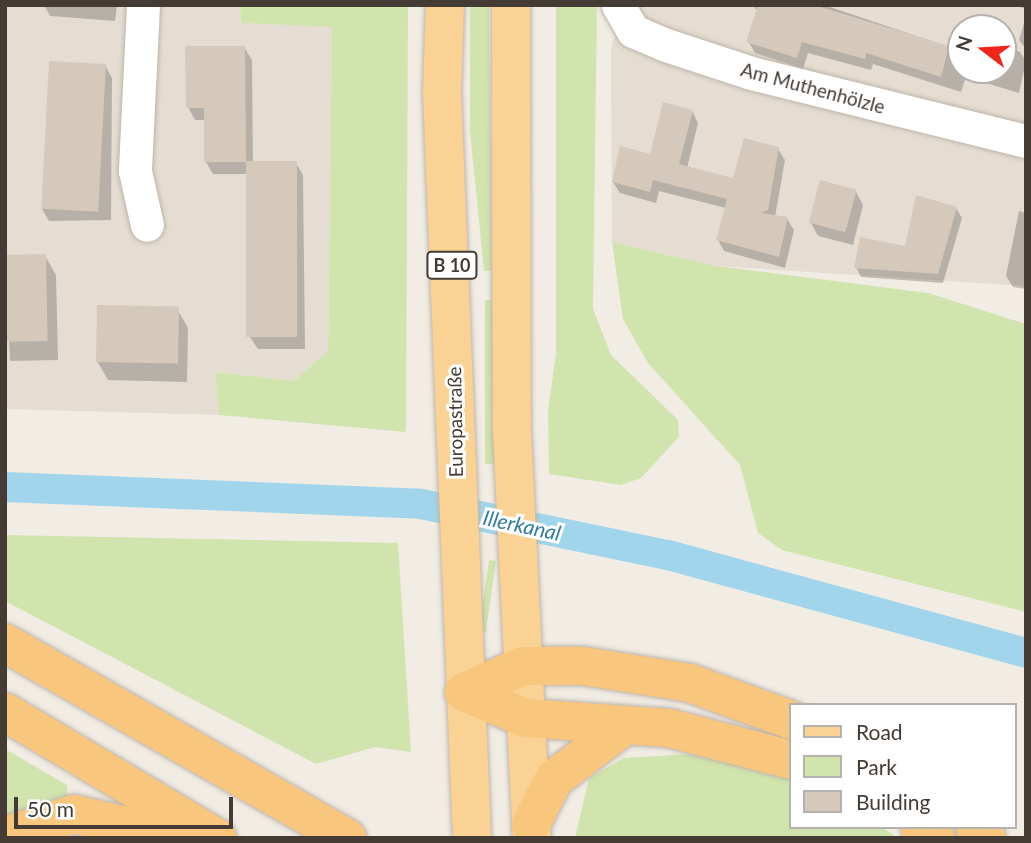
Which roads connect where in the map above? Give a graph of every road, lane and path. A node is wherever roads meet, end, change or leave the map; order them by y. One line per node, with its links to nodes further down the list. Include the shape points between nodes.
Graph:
1 (143, 5): 6 (street, via 135,171)
2 (445, 5): 9 (main road, Europastraße / B 10, via 442,92)
3 (511, 5): 8 (main road, via 512,432)
4 (618, 5): 5 (street, Am Muthenhölzle, via 634,31 663,44 751,73)
5 (1026, 141)
6 (147, 225)
7 (5, 643): 19 (highway)
8 (523, 666): 9 (highway); 11 (main road); 12 (highway, via 583,666 690,683)
9 (464, 692): 11 (highway); 20 (main road, Europastraße / B 10)
10 (5, 712): 18 (highway)
11 (526, 718): 13 (highway); 15 (main road)
12 (790, 720)
13 (624, 726): 14 (highway, via 722,737); 15 (highway, via 554,779)
14 (790, 760)
15 (531, 831)
16 (5, 836): 17 (highway, via 74,814)
17 (179, 838)
18 (217, 838)
19 (347, 838)
20 (472, 838)

